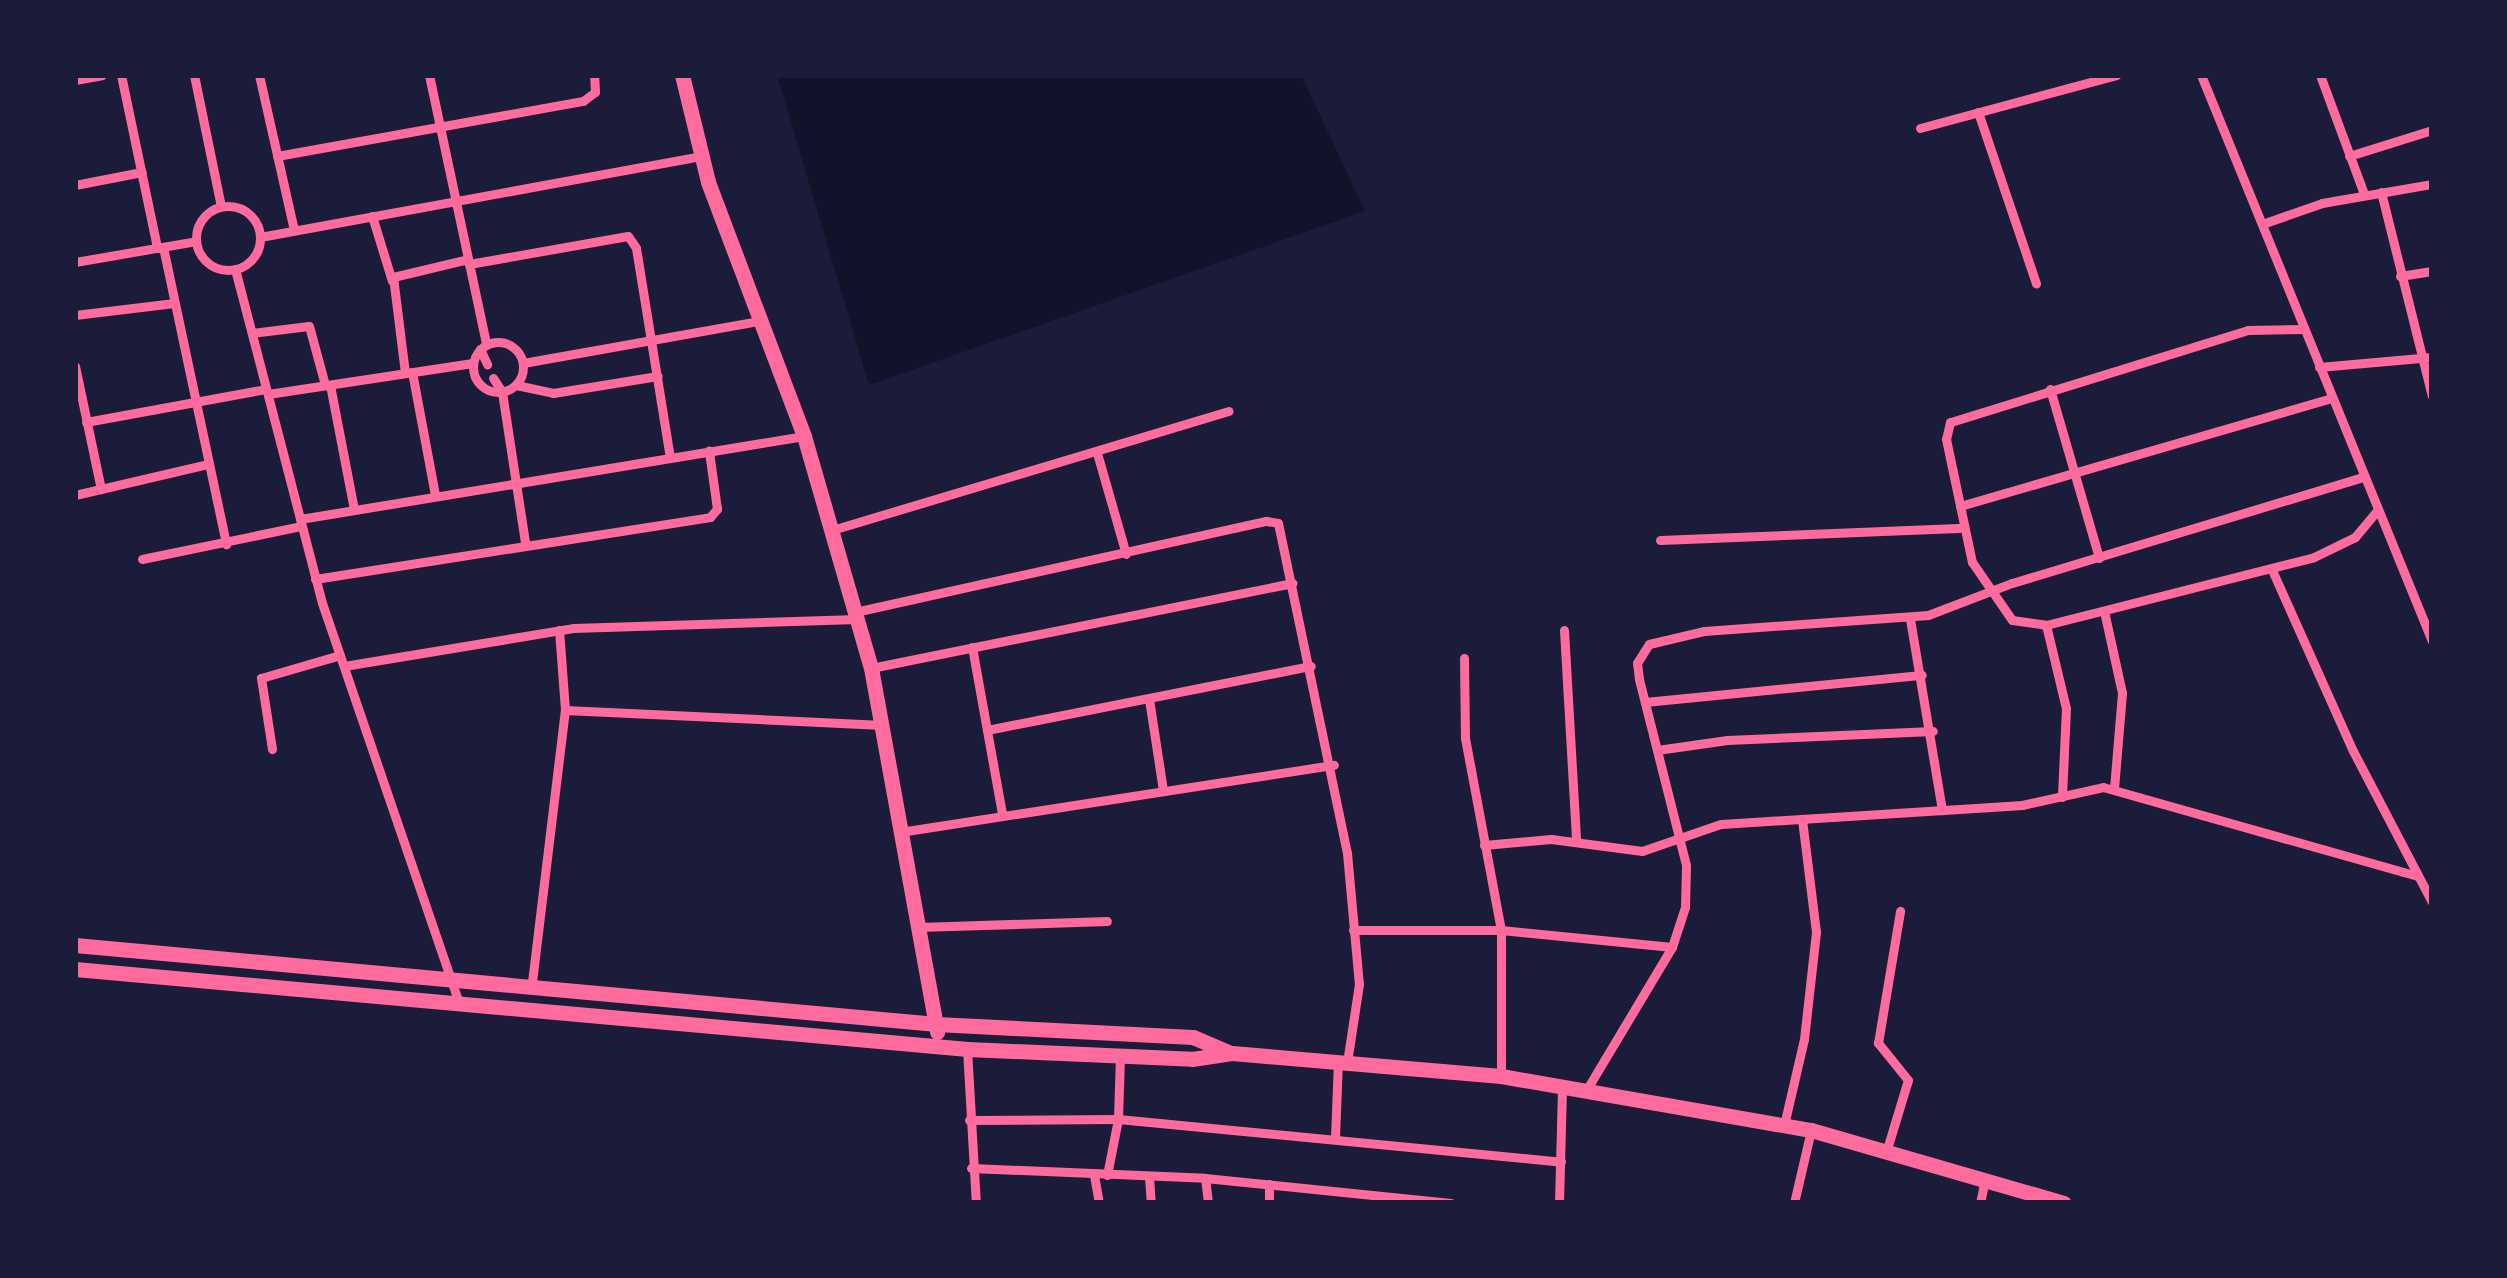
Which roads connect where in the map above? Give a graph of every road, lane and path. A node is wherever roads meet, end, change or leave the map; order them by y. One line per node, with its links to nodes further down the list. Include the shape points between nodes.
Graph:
1 (102, 75): 11 (street)
2 (121, 75): 19 (street)
3 (194, 75): 25 (street)
4 (259, 75): 16 (street)
5 (429, 75): 14 (street)
6 (594, 75): 14 (street, via 595,92 583,100)
7 (682, 75): 17 (highway)
8 (2117, 75): 12 (street)
9 (2201, 75): 27 (street)
10 (2320, 75): 18 (street)
11 (75, 80)
12 (1978, 112): 13 (street); 38 (street)
13 (1920, 128)
14 (440, 129): 16 (street); 24 (street)
15 (2432, 130): 18 (street)
16 (277, 156): 28 (street)
17 (702, 156): 24 (street); 41 (highway)
18 (2349, 156): 23 (street)
19 (142, 172): 21 (street); 31 (street)
20 (2432, 184): 22 (street)
21 (75, 185)
22 (2381, 192): 23 (street); 36 (street)
23 (2364, 194): 27 (street)
24 (456, 201): 26 (street); 32 (street)
25 (221, 206): 29 (street, via 248,212); 30 (street, via 204,215)
26 (372, 216): 28 (street); 37 (street)
27 (2265, 223): 42 (street)
28 (294, 230): 29 (street)
29 (260, 236): 34 (street, via 256,254)
30 (196, 241): 31 (street); 34 (street, via 210,264)
31 (160, 247): 33 (street); 39 (street)
32 (469, 261): 37 (street, via 403,272); 44 (street, via 623,234 636,248); 45 (street)
33 (75, 262)
34 (236, 269): 43 (street)
35 (2432, 272): 36 (street)
36 (2400, 276): 47 (street)
37 (392, 282): 53 (street)
38 (2036, 283)
39 (174, 303): 40 (street); 63 (street)
40 (75, 315)
41 (760, 321): 44 (street); 66 (highway)
42 (2304, 329): 52 (street); 58 (street, via 2260,328)
43 (252, 333): 56 (street, via 309,326); 59 (street)
44 (652, 338): 49 (street); 54 (street)
45 (483, 347): 48 (street); 49 (street, via 509,344); 50 (street)
46 (2432, 357): 47 (street)
47 (2419, 358): 52 (street); 61 (street)
48 (473, 363): 53 (street); 60 (street, via 480,385)
49 (523, 363): 57 (street)
50 (487, 364)
51 (75, 366): 65 (street)
52 (2319, 367): 62 (street)
53 (408, 373): 56 (street); 76 (street)
54 (658, 376): 57 (street, via 552,393); 69 (street)
55 (493, 378): 60 (street)
56 (328, 385): 59 (street); 78 (street)
57 (516, 385): 60 (street)
58 (2050, 388): 71 (street); 77 (street, via 1950,422 1946,439)
59 (267, 391): 63 (street); 80 (street)
60 (502, 392): 73 (street)
61 (2432, 396)
62 (2332, 398): 71 (street); 72 (street)
63 (195, 402): 65 (street); 70 (street)
64 (1229, 411): 68 (street)
65 (86, 422): 74 (street)
66 (804, 436): 67 (street); 82 (highway)
67 (710, 451): 69 (street); 85 (street, via 717,509 710,517)
68 (1096, 453): 82 (street); 86 (street)
69 (670, 457): 73 (street)
70 (208, 464): 74 (street); 84 (street)
71 (2075, 474): 77 (street); 87 (street)
72 (2363, 477): 79 (street); 87 (street)
73 (518, 480): 76 (street); 85 (street)
74 (101, 489): 75 (street)
75 (75, 495)
76 (435, 495): 78 (street)
77 (1960, 506): 81 (street)
78 (354, 510): 80 (street)
79 (2377, 510): 89 (street, via 2343,544); 99 (street)
80 (301, 523): 84 (street); 90 (street)
81 (1964, 528): 83 (street); 92 (street, via 1972,562)
82 (832, 530): 94 (highway)
83 (1660, 540)
84 (226, 544): 88 (street)
85 (525, 544): 90 (street)
86 (1126, 554): 91 (street, via 1274,521); 94 (street)
87 (2099, 558): 92 (street)
88 (142, 559)
89 (2272, 570): 93 (street); 125 (street)
90 (316, 579): 102 (street)
91 (1293, 583): 100 (street); 103 (street)
92 (1990, 591): 95 (street); 96 (street, via 2012,620)
93 (2104, 611): 96 (street); 115 (street, via 2122,693)
94 (856, 615): 97 (street); 104 (highway)
95 (1910, 619): 105 (street); 107 (street, via 1676,635 1640,652)
96 (2046, 625): 117 (street, via 2066,708)
97 (559, 630): 102 (street); 108 (street)
98 (1564, 630): 123 (street)
99 (2432, 640)
100 (972, 647): 104 (street); 110 (street)
101 (1464, 658): 124 (street, via 1464,722)
102 (342, 661): 112 (street, via 261,678); 135 (street)
103 (1311, 666): 106 (street); 114 (street)
104 (871, 668): 109 (highway)
105 (1922, 675): 107 (street); 111 (street)
106 (1150, 699): 110 (street); 116 (street)
107 (1645, 702): 113 (street)
108 (564, 710): 109 (street); 136 (street)
109 (883, 725): 121 (highway)
110 (987, 730): 119 (street)
111 (1933, 732): 113 (street, via 1727,740); 118 (street)
112 (272, 748)
113 (1657, 750): 122 (street)
114 (1334, 765): 116 (street); 130 (street)
115 (2114, 788): 117 (street); 125 (street)
116 (1164, 790): 119 (street)
117 (2062, 797): 118 (street)
118 (1942, 810): 120 (street)
119 (1002, 814): 121 (street)
120 (1802, 819): 122 (street, via 1722,824); 149 (street, via 1816,932 1804,1038)
121 (900, 832): 129 (highway)
122 (1680, 839): 123 (street, via 1642,851); 133 (street, via 1687,884)
123 (1576, 841): 124 (street)
124 (1484, 845): 131 (street)
125 (2418, 876): 126 (street)
126 (2432, 902)
127 (1900, 911): 152 (street, via 1878,1044 1908,1080)
128 (1107, 921): 129 (street)
129 (918, 926): 138 (highway)
130 (1353, 930): 131 (street); 143 (street, via 1359,1000)
131 (1501, 930): 133 (street); 144 (street)
132 (75, 945): 135 (highway)
133 (1672, 948): 146 (street)
134 (75, 969): 137 (highway)
135 (450, 975): 136 (highway); 137 (street)
136 (532, 982): 138 (highway)
137 (459, 1004): 139 (highway)
138 (936, 1024): 139 (highway); 141 (highway, via 1193,1037)
139 (940, 1046): 140 (highway)
140 (967, 1049): 142 (highway); 147 (street)
141 (1232, 1053): 142 (highway); 143 (highway)
142 (1120, 1056): 148 (street)
143 (1342, 1062): 144 (highway); 151 (street)
144 (1501, 1076): 145 (highway)
145 (1562, 1084): 146 (highway); 153 (street)
146 (1588, 1088): 149 (highway)
147 (969, 1120): 148 (street); 154 (street)
148 (1118, 1120): 151 (street); 156 (street)
149 (1784, 1124): 150 (highway)
150 (1811, 1130): 152 (highway); 172 (street)
151 (1335, 1138): 153 (street)
152 (1888, 1149): 159 (highway)
153 (1561, 1162): 171 (street)
154 (970, 1168): 155 (street); 164 (street)
155 (1094, 1175): 156 (street); 165 (street)
156 (1107, 1175): 157 (street)
157 (1149, 1177): 158 (street); 166 (street)
158 (1204, 1178): 160 (street); 167 (street)
159 (1985, 1180): 173 (street); 174 (highway)
160 (1268, 1184): 161 (street); 168 (street)
161 (1322, 1189): 162 (street); 169 (street)
162 (1383, 1199): 163 (street)
163 (1426, 1202): 170 (street)
164 (976, 1203)
165 (1099, 1203)
166 (1151, 1203)
167 (1208, 1203)
168 (1269, 1203)
169 (1322, 1203)
170 (1451, 1203)
171 (1559, 1203)
172 (1794, 1203)
173 (1980, 1203)
174 (2064, 1203)

